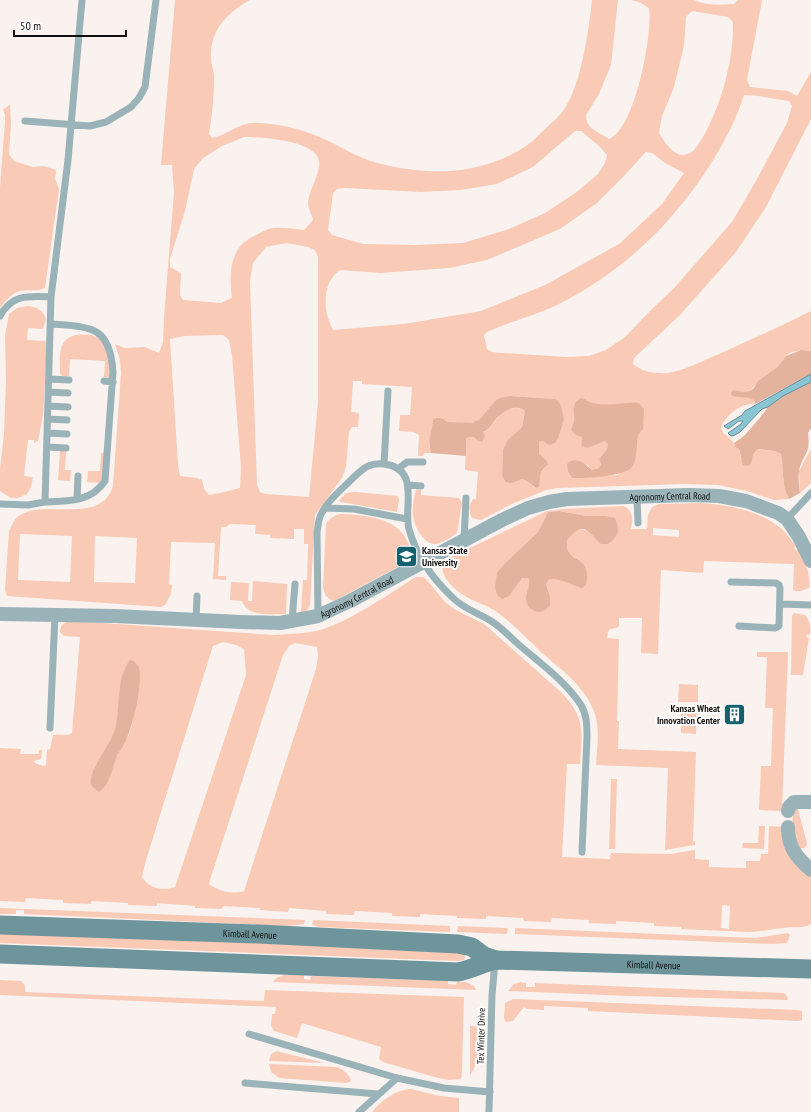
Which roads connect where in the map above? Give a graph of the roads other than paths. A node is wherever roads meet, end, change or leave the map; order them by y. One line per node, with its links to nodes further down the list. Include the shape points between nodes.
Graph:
1 (82, 0): 4 (lane)
2 (156, 0): 4 (lane, via 145,86 139,98 131,107 106,122 90,126)
3 (25, 121): 4 (lane)
4 (71, 125): 5 (lane)
5 (51, 297): 6 (lane, via 26,296 13,301); 7 (lane)
6 (0, 316)
7 (50, 324): 8 (lane); 11 (lane, via 91,329 100,335 108,343 112,356)
8 (49, 379): 9 (lane); 13 (lane)
9 (69, 380)
10 (104, 381): 11 (lane)
11 (113, 382): 16 (lane)
12 (388, 391): 30 (lane)
13 (49, 392): 14 (lane); 17 (lane)
14 (68, 393)
15 (103, 395): 16 (lane)
16 (112, 396): 20 (lane)
17 (48, 406): 18 (lane); 21 (lane)
18 (68, 407)
19 (103, 407): 20 (lane)
20 (111, 408): 24 (lane)
21 (48, 419): 22 (lane); 25 (lane)
22 (67, 420)
23 (102, 421): 24 (lane)
24 (110, 421): 38 (lane, via 105,436 105,481 92,494)
25 (48, 433): 26 (lane); 27 (lane)
26 (66, 434)
27 (48, 447): 28 (lane); 39 (lane)
28 (66, 448)
29 (423, 462): 31 (lane, via 407,462)
30 (384, 464): 31 (lane); 41 (lane, via 373,464 361,470)
31 (398, 469): 33 (lane)
32 (78, 476): 38 (lane)
33 (408, 485): 34 (lane); 42 (lane)
34 (421, 486)
35 (811, 493): 43 (lane)
36 (637, 496): 43 (street, Agronomy Central Road, via 718,496 746,502); 44 (lane); 45 (street, Agronomy Central Road, via 549,502 528,508)
37 (466, 498): 45 (lane)
38 (77, 499): 39 (lane)
39 (45, 502): 40 (lane, via 28,505)
40 (0, 504)
41 (325, 508): 42 (lane, via 354,509); 55 (lane, via 319,519 317,532)
42 (407, 519): 47 (lane, via 414,544)
43 (787, 519): 46 (street)
44 (638, 523)
45 (464, 540): 47 (street, Agronomy Central Road)
46 (811, 561)
47 (423, 562): 55 (street, Agronomy Central Road); 63 (lane, via 453,599 492,622 563,683 581,706 587,722)
48 (731, 582): 51 (lane, via 776,583 780,588)
49 (295, 584): 57 (lane)
50 (197, 596): 56 (lane)
51 (780, 604): 52 (lane); 58 (lane, via 779,626)
52 (811, 604)
53 (0, 614): 54 (street, Agronomy Central Road)
54 (55, 615): 56 (street, Agronomy Central Road); 59 (lane)
55 (318, 616): 57 (street, Agronomy Central Road)
56 (196, 620): 57 (street, Agronomy Central Road, via 264,623)
57 (292, 620)
58 (739, 626)
59 (50, 728)
60 (811, 802): 61 (street, via 794,802)
61 (788, 811)
62 (788, 827): 64 (street, via 788,838 794,851)
63 (582, 852)
64 (811, 870)
65 (0, 925): 67 (main road, Kimball Avenue, via 458,944 472,947 484,956)
66 (0, 954): 67 (main road, Kimball Avenue, via 458,972)
67 (496, 960): 68 (main road, Kimball Avenue); 72 (lane, Tex Winter Drive, via 492,995)
68 (811, 969)
69 (249, 1034): 70 (lane)
70 (397, 1078): 72 (lane, via 444,1088); 73 (lane)
71 (245, 1083): 73 (lane)
72 (490, 1092): 75 (lane, Tex Winter Drive)
73 (378, 1094): 74 (lane)
74 (359, 1112)
75 (489, 1112)

